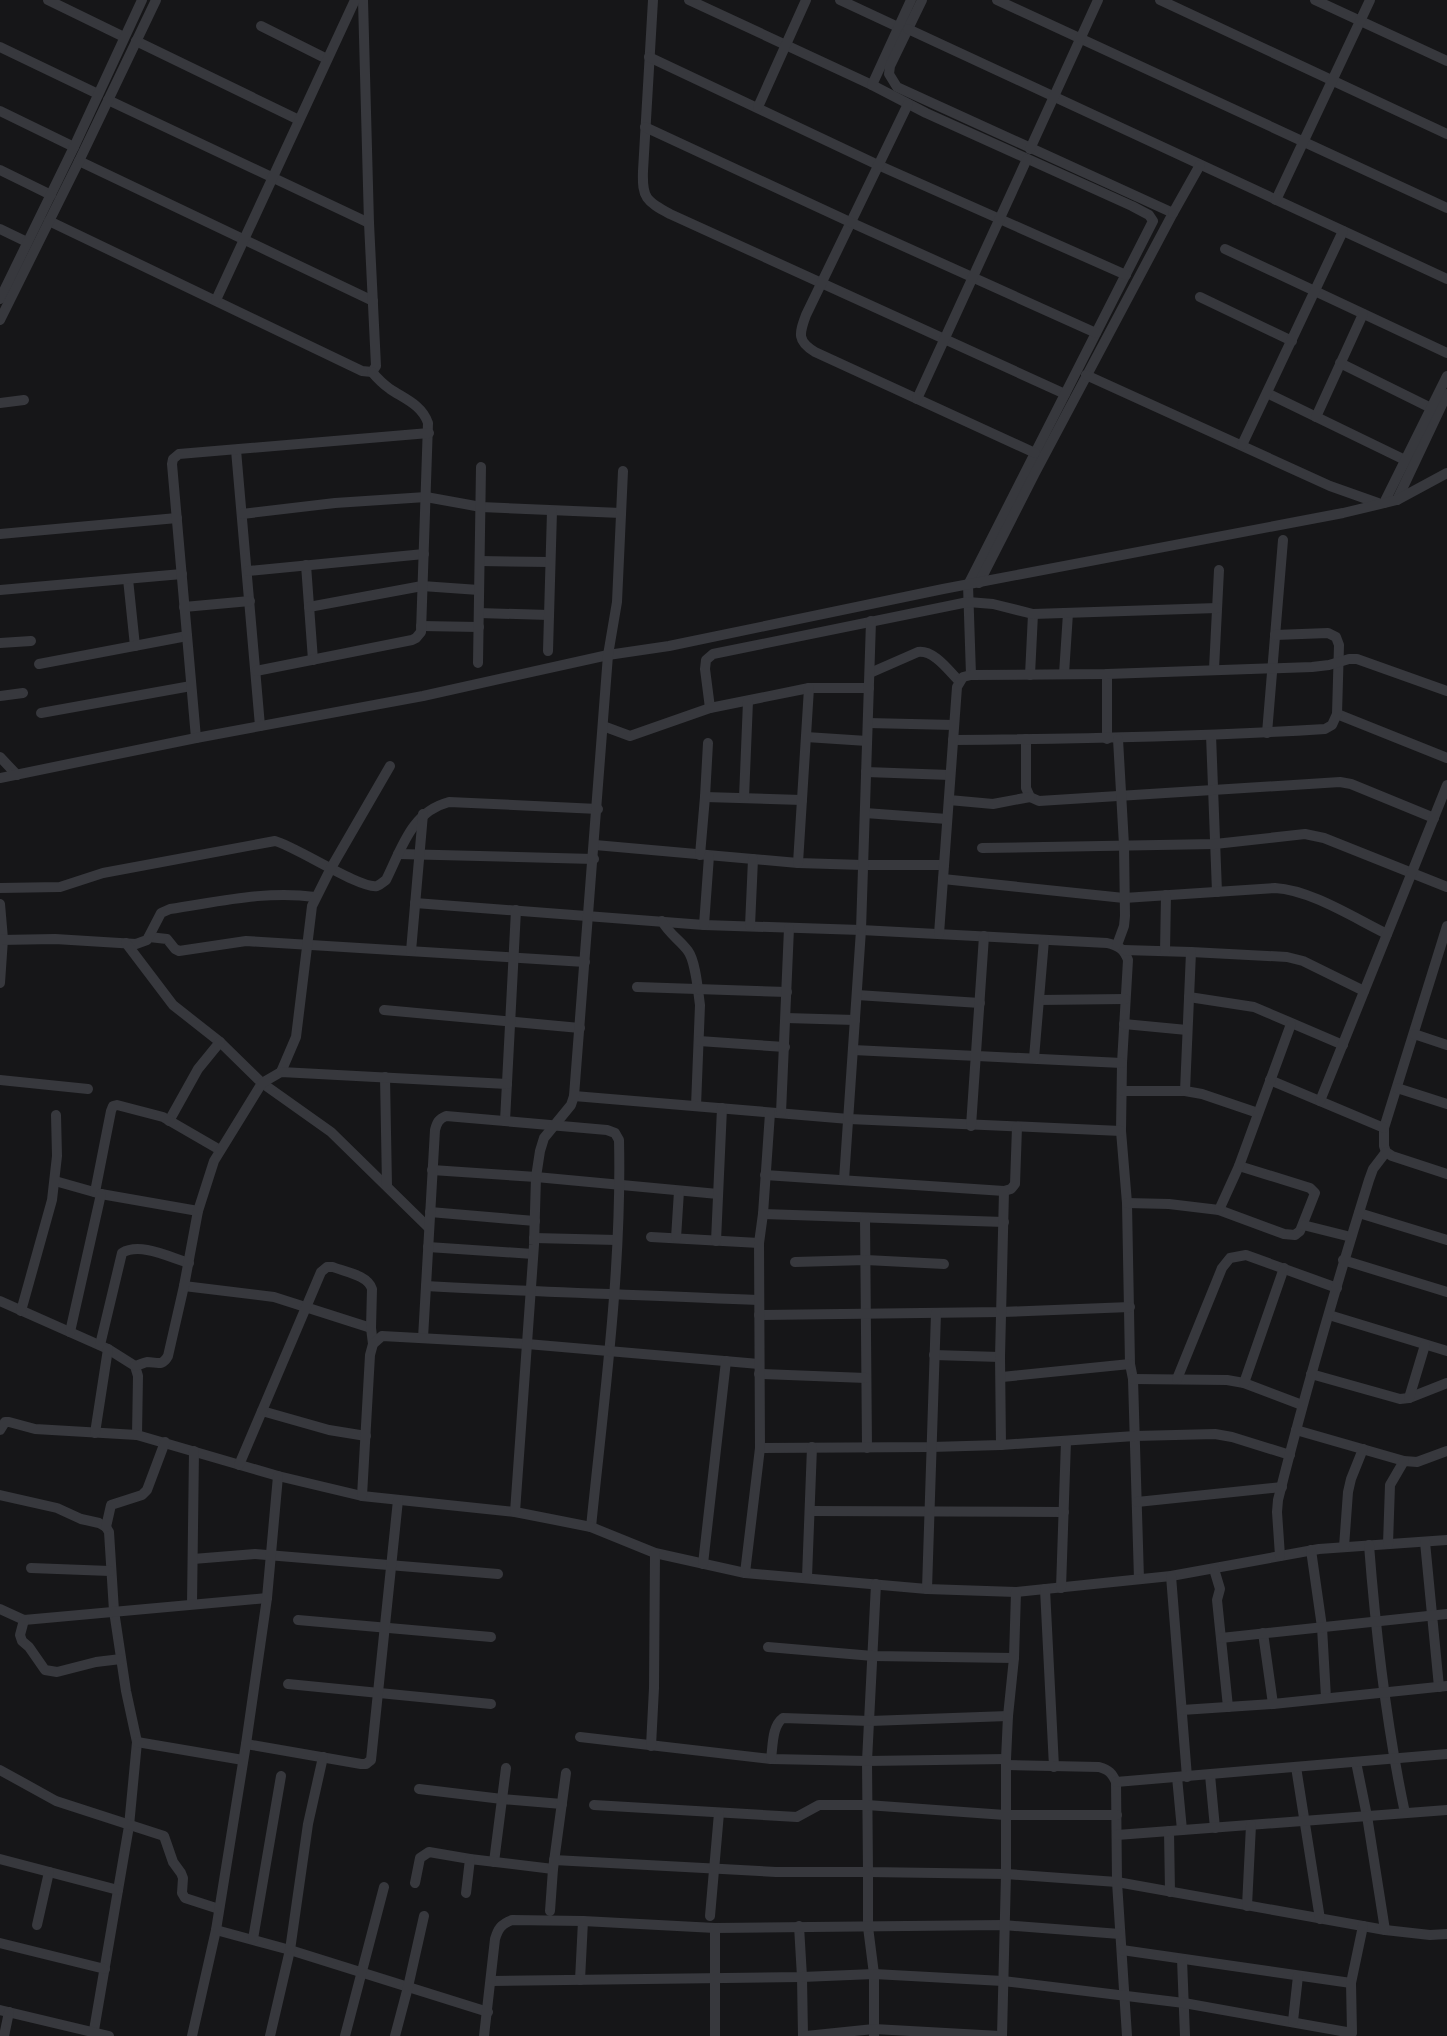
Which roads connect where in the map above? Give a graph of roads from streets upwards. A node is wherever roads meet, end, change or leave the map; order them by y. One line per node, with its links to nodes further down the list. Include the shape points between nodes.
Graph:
1 (48, 0): 19 (street)
2 (142, 0): 19 (street)
3 (156, 0): 21 (street)
4 (653, 0): 24 (street)
5 (688, 0): 22 (street)
6 (806, 0): 22 (street)
7 (840, 0): 18 (street)
8 (911, 0): 18 (street)
9 (922, 0): 18 (street)
10 (997, 0): 20 (street)
11 (1098, 0): 20 (street)
12 (1160, 0): 27 (street)
13 (1315, 0): 16 (street)
14 (1370, 0): 16 (street)
15 (360, 1): 25 (street); 53 (street)
16 (1360, 21): 26 (street); 27 (street)
17 (261, 26): 25 (street)
18 (903, 28): 28 (street); 30 (street); 40 (street, via 889,74 897,87)
19 (124, 37): 29 (street)
20 (1081, 39): 30 (street); 38 (street)
21 (136, 42): 31 (street); 35 (street)
22 (786, 45): 28 (street); 33 (street)
23 (0, 47): 29 (street)
24 (649, 57): 33 (street); 36 (street)
25 (327, 59): 35 (street)
26 (1447, 61)
27 (1333, 79): 37 (street); 38 (street)
28 (872, 85): 32 (street)
29 (98, 94): 39 (street)
30 (1054, 96): 40 (street); 43 (street)
31 (108, 100): 41 (street); 45 (street)
32 (908, 104): 40 (street); 42 (street)
33 (758, 107): 42 (street)
34 (0, 111): 39 (street)
35 (299, 120): 45 (street)
36 (645, 127): 52 (street); 62 (street, via 642,187 648,200 670,214)
37 (1447, 134)
38 (1304, 141): 47 (street); 48 (street)
39 (74, 147): 46 (street)
40 (1029, 154): 49 (street); 50 (street); 59 (street, via 1152,217 1151,228)
41 (79, 161): 51 (street); 56 (street)
42 (878, 165): 50 (street); 52 (street)
43 (1200, 165): 47 (street); 49 (street)
44 (0, 170): 46 (street)
45 (272, 177): 53 (street); 56 (street)
46 (51, 195): 57 (street)
47 (1276, 200): 55 (street)
48 (1447, 208)
49 (1174, 213): 77 (street)
50 (999, 219): 59 (street); 60 (street)
51 (49, 221): 67 (street); 70 (street)
52 (850, 222): 60 (street); 62 (street)
53 (369, 223): 68 (street)
54 (0, 229): 57 (street)
55 (1343, 231): 61 (street); 64 (street)
56 (244, 239): 67 (street); 68 (street)
57 (27, 242): 63 (street)
58 (1225, 249): 64 (street)
59 (1126, 275): 71 (street)
60 (973, 277): 71 (street); 72 (street)
61 (1447, 279)
62 (821, 283): 72 (street); 81 (street, via 801,328 800,336 806,346)
63 (3, 286): 66 (street)
64 (1315, 291): 69 (street); 73 (street)
65 (1200, 297): 73 (street)
66 (0, 299)
67 (216, 300): 76 (street, via 362,371)
68 (373, 301): 76 (street, via 376,366)
69 (1363, 314): 74 (street); 75 (street)
70 (0, 320)
71 (1096, 333): 80 (street)
72 (944, 340): 80 (street); 81 (street)
73 (1292, 342): 79 (street)
74 (1447, 353)
75 (1340, 364): 85 (street); 86 (street)
76 (372, 372): 87 (street, via 426,415)
77 (1086, 375): 88 (street); 113 (street)
78 (1447, 376): 85 (street)
79 (1267, 393): 86 (street); 88 (street)
80 (1065, 394): 90 (street)
81 (917, 399): 90 (street)
82 (1446, 399): 96 (street)
83 (24, 400): 84 (street)
84 (0, 403)
85 (1431, 408): 91 (street)
86 (1316, 417): 91 (street)
87 (429, 433): 89 (street); 95 (street)
88 (1242, 445): 97 (street, via 1347,493)
89 (236, 450): 101 (street); 102 (street, via 175,456 172,464)
90 (1035, 453): 114 (street)
91 (1405, 460): 97 (street)
92 (481, 467): 98 (street)
93 (623, 471): 100 (street)
94 (1447, 473): 96 (street)
95 (426, 497): 98 (street); 101 (street); 105 (street)
96 (1397, 500): 97 (street)
97 (1381, 503): 113 (street)
98 (481, 507): 99 (street); 106 (street)
99 (552, 511): 100 (street); 107 (street)
100 (621, 513): 136 (street, via 617,602)
101 (242, 514): 110 (street)
102 (177, 518): 103 (street); 111 (street)
103 (0, 534)
104 (1283, 540): 130 (street)
105 (424, 554): 108 (street); 115 (street)
106 (480, 561): 107 (street); 117 (street)
107 (550, 562): 126 (street)
108 (306, 565): 110 (street); 121 (street)
109 (1219, 570): 122 (street)
110 (248, 571): 118 (street)
111 (182, 574): 112 (street); 120 (street)
112 (128, 579): 116 (street); 134 (street)
113 (980, 583): 114 (street)
114 (968, 585): 119 (street); 136 (street, via 669,646)
115 (422, 586): 117 (street); 121 (street); 128 (street)
116 (0, 590)
117 (479, 590): 123 (street)
118 (250, 601): 120 (street); 143 (street)
119 (968, 602): 125 (street); 127 (street); 147 (street)
120 (184, 607): 131 (street)
121 (309, 607): 137 (street)
122 (1217, 608): 124 (street); 142 (street)
123 (479, 613): 126 (street); 129 (street)
124 (1068, 613): 125 (street); 145 (street)
125 (1033, 614): 148 (street)
126 (549, 615): 135 (street)
127 (871, 621): 144 (street); 157 (street, via 713,654 706,660 705,669)
128 (421, 626): 129 (street); 137 (street, via 419,636 412,640)
129 (479, 627): 139 (street)
130 (1275, 635): 138 (street, via 1328,633 1336,637 1339,645); 141 (street)
131 (187, 636): 134 (street); 150 (street)
132 (31, 641): 133 (street)
133 (0, 644)
134 (135, 646): 140 (street)
135 (548, 651)
136 (608, 655): 162 (street, via 423,696); 163 (street)
137 (313, 660): 143 (street)
138 (1338, 661): 141 (street, via 1329,665); 153 (street, via 1357,659); 159 (street)
139 (478, 663)
140 (39, 664)
141 (1273, 668): 142 (street); 164 (street)
142 (1214, 669): 146 (street)
143 (256, 671): 162 (street)
144 (870, 673): 149 (street, via 924,651); 152 (street)
145 (1064, 674): 146 (street); 148 (street)
146 (1107, 674): 169 (street)
147 (971, 675): 148 (street); 149 (street)
148 (1030, 675)
149 (959, 681): 161 (street)
150 (191, 686): 158 (street); 167 (street)
151 (809, 688): 152 (street); 156 (street); 166 (street)
152 (869, 688): 160 (street)
153 (1447, 691)
154 (23, 693): 155 (street)
155 (0, 696)
156 (748, 700): 157 (street); 186 (street)
157 (710, 708): 163 (street, via 630,736)
158 (41, 713)
159 (1337, 714): 164 (street, via 1332,725 1325,729); 175 (street)
160 (868, 723): 161 (street); 171 (street)
161 (954, 725): 172 (street)
162 (260, 726): 167 (street)
163 (603, 726): 189 (street)
164 (1267, 733): 165 (street)
165 (1211, 735): 170 (street); 182 (street)
166 (806, 737): 171 (street); 187 (street)
167 (196, 738): 178 (street)
168 (1026, 739): 169 (street); 172 (street); 185 (street, via 1026,788)
169 (1107, 739): 170 (street)
170 (1118, 739): 183 (street)
171 (867, 740): 177 (street)
172 (953, 740): 179 (street)
173 (708, 743): 184 (street)
174 (0, 758): 178 (street)
175 (1447, 758)
176 (390, 766): 206 (street)
177 (866, 772): 179 (street); 190 (street)
178 (17, 775): 180 (street)
179 (950, 775): 188 (street)
180 (0, 778)
181 (1447, 785): 192 (street)
182 (1213, 792): 183 (street); 192 (street, via 1340,782); 194 (street)
183 (1120, 795): 185 (street, via 1039,801); 196 (street)
184 (705, 797): 186 (street); 200 (street)
185 (1030, 797): 188 (street, via 993,804)
186 (744, 798): 187 (street)
187 (802, 800): 203 (street)
188 (949, 800): 193 (street)
189 (598, 809): 191 (street, via 449,802); 195 (street)
190 (865, 813): 193 (street); 204 (street)
191 (423, 814): 198 (street, via 414,823); 199 (street)
192 (1434, 818): 207 (street)
193 (947, 819): 205 (street)
194 (1215, 844): 196 (street); 207 (street, via 1305,834 1324,838); 211 (street)
195 (595, 845): 200 (street); 201 (street)
196 (1124, 845): 197 (street); 214 (street)
197 (982, 848)
198 (398, 854): 199 (street); 206 (street, via 386,880 378,886 370,886)
199 (420, 855): 201 (street); 215 (street)
200 (705, 855): 202 (street); 220 (street)
201 (594, 859): 218 (street)
202 (753, 859): 203 (street); 221 (street)
203 (798, 863): 204 (street)
204 (863, 865): 205 (street); 224 (street)
205 (944, 865): 208 (street)
206 (331, 868): 210 (street, via 284,844 266,842 103,873 60,887); 213 (street)
207 (1412, 873): 209 (street); 226 (street)
208 (943, 879): 214 (street); 225 (street)
209 (1447, 887)
210 (0, 888)
211 (1217, 892): 212 (street); 226 (street, via 1288,889 1304,893)
212 (1166, 895): 214 (street); 235 (street)
213 (315, 897): 228 (street, via 270,894 170,909 161,913); 232 (street, via 310,914)
214 (1124, 898): 233 (street)
215 (415, 903): 217 (street); 234 (street)
216 (0, 904): 229 (street)
217 (516, 910): 218 (street); 237 (street)
218 (589, 915): 219 (street); 238 (street)
219 (662, 921): 220 (street); 241 (street, via 688,951)
220 (704, 925): 221 (street)
221 (750, 926): 223 (street)
222 (1447, 926): 257 (street)
223 (789, 928): 224 (street); 243 (street)
224 (861, 930): 225 (street); 244 (street)
225 (939, 934): 227 (street)
226 (1387, 934): 242 (street)
227 (984, 936): 230 (street); 248 (street)
228 (149, 937): 231 (street, via 142,943); 232 (street, via 167,939 179,951 238,942)
229 (2, 940): 231 (street); 239 (street)
230 (1044, 940): 233 (street); 247 (street)
231 (126, 943): 259 (street, via 173,1005)
232 (308, 946): 234 (street); 267 (street, via 296,1037)
233 (1121, 948): 235 (street); 246 (street, via 1128,960)
234 (411, 951): 237 (street)
235 (1165, 951): 236 (street)
236 (1191, 952): 242 (street, via 1303,961); 245 (street)
237 (514, 957): 238 (street); 252 (street)
238 (585, 962): 255 (street)
239 (0, 983)
240 (637, 987): 241 (street)
241 (698, 990): 243 (street); 258 (street)
242 (1364, 991): 260 (street)
243 (787, 992): 250 (street)
244 (857, 995): 248 (street); 251 (street)
245 (1189, 997): 254 (street, via 1254,1007); 256 (street)
246 (1125, 999): 247 (street); 253 (street)
247 (1039, 1000): 265 (street)
248 (980, 1003): 264 (street)
249 (384, 1010): 252 (street)
250 (786, 1018): 251 (street); 262 (street)
251 (855, 1020): 263 (street)
252 (510, 1022): 255 (street); 272 (street)
253 (1124, 1024): 256 (street); 266 (street)
254 (1291, 1024): 260 (street); 270 (street)
255 (580, 1028): 277 (street)
256 (1188, 1030): 276 (street)
257 (1414, 1034): 261 (street); 273 (street)
258 (699, 1041): 262 (street); 280 (street)
259 (220, 1042): 271 (street); 287 (street, via 195,1074)
260 (1343, 1045): 278 (street)
261 (1447, 1045)
262 (785, 1047): 284 (street)
263 (853, 1050): 264 (street); 286 (street)
264 (976, 1055): 265 (street); 290 (street)
265 (1034, 1058): 266 (street)
266 (1122, 1064): 275 (street)
267 (281, 1072): 268 (street); 271 (street)
268 (385, 1077): 272 (street); 304 (street)
269 (0, 1080): 274 (street)
270 (1270, 1080): 278 (street); 283 (street)
271 (262, 1083): 294 (street); 304 (street, via 331,1132)
272 (507, 1084): 288 (street)
273 (1397, 1088): 279 (street); 292 (street)
274 (88, 1089)
275 (1123, 1091): 276 (street); 293 (street)
276 (1185, 1091): 283 (street)
277 (574, 1096): 280 (street); 289 (street)
278 (1320, 1101): 292 (street)
279 (1447, 1104)
280 (696, 1106): 281 (street)
281 (722, 1108): 282 (street); 308 (street)
282 (770, 1112): 284 (street); 299 (street)
283 (1258, 1113): 296 (street)
284 (781, 1114): 286 (street)
285 (56, 1115): 302 (street)
286 (848, 1119): 290 (street); 301 (street)
287 (169, 1121): 294 (street); 307 (street, via 117,1104 114,1106)
288 (505, 1122): 289 (street); 297 (street, via 440,1118 436,1123)
289 (554, 1126): 300 (street, via 544,1138); 303 (street, via 615,1133 619,1140)
290 (971, 1126): 291 (street)
291 (1017, 1127): 293 (street); 306 (street, via 1015,1184)
292 (1384, 1128): 295 (street)
293 (1121, 1131): 309 (street)
294 (220, 1150): 311 (street)
295 (1386, 1152): 298 (street); 313 (street, via 1373,1169)
296 (1239, 1166): 310 (street); 318 (street, via 1310,1188 1315,1193)
297 (432, 1170): 300 (street); 312 (street)
298 (1447, 1174)
299 (765, 1175): 301 (street); 314 (street)
300 (536, 1177): 303 (street); 316 (street)
301 (844, 1180): 306 (street)
302 (55, 1181): 307 (street); 346 (street)
303 (620, 1185): 305 (street); 324 (street)
304 (387, 1186): 319 (street)
305 (679, 1191): 308 (street); 323 (street)
306 (1004, 1191): 317 (street)
307 (98, 1193): 311 (street); 353 (street)
308 (718, 1194): 326 (street)
309 (1126, 1203): 310 (street); 344 (street)
310 (1219, 1210): 318 (street, via 1284,1234 1295,1235)
311 (198, 1211): 333 (street)
312 (430, 1212): 316 (street); 319 (street)
313 (1358, 1213): 321 (street); 325 (street)
314 (763, 1214): 315 (street); 327 (street)
315 (865, 1218): 317 (street); 330 (street)
316 (535, 1221): 322 (street)
317 (1004, 1222): 347 (street)
318 (1303, 1225): 321 (street)
319 (429, 1228): 328 (street)
320 (651, 1237): 323 (street)
321 (1351, 1237): 331 (street)
322 (534, 1238): 324 (street); 329 (street)
323 (676, 1238): 326 (street)
324 (617, 1240): 341 (street)
325 (1447, 1240)
326 (716, 1241): 327 (street)
327 (759, 1243): 342 (street)
328 (428, 1247): 329 (street); 337 (street)
329 (533, 1254): 339 (street)
330 (866, 1260): 332 (street); 334 (street); 349 (street)
331 (1343, 1260): 338 (street); 340 (street)
332 (795, 1262)
333 (189, 1263): 336 (street); 358 (street, via 138,1249 129,1249 122,1254)
334 (944, 1264)
335 (1284, 1268): 338 (street); 371 (street, via 1246,1255 1230,1258 1222,1268); 372 (street)
336 (184, 1286): 345 (street, via 274,1297); 365 (street, via 165,1362)
337 (426, 1286): 339 (street); 354 (street)
338 (1336, 1288): 351 (street)
339 (531, 1292): 341 (street); 356 (street)
340 (1447, 1292)
341 (613, 1293): 342 (street); 359 (street)
342 (758, 1300): 350 (street)
343 (0, 1301): 346 (street)
344 (1130, 1307): 347 (street); 364 (street)
345 (306, 1308): 352 (street); 352 (street, via 321,1272 333,1267 371,1284); 376 (street)
346 (21, 1311): 353 (street)
347 (1002, 1312): 348 (street); 362 (street)
348 (936, 1313): 349 (street); 361 (street)
349 (866, 1314): 350 (street); 369 (street)
350 (759, 1315): 366 (street)
351 (1329, 1315): 357 (street); 367 (street)
352 (371, 1328): 355 (street)
353 (70, 1332): 358 (street)
354 (423, 1338): 355 (street, via 382,1336); 356 (street)
355 (373, 1344): 381 (street)
356 (527, 1344): 359 (street); 405 (street)
357 (1425, 1345): 360 (street); 374 (street)
358 (104, 1347): 365 (street); 379 (street)
359 (610, 1351): 363 (street); 408 (street)
360 (1447, 1352)
361 (934, 1355): 362 (street); 387 (street)
362 (1000, 1357): 368 (street)
363 (726, 1361): 366 (street); 419 (street)
364 (1130, 1364): 368 (street); 370 (street)
365 (135, 1366): 380 (street, via 138,1376)
366 (759, 1369): 369 (street); 388 (street)
367 (1311, 1374): 374 (street, via 1400,1399); 375 (street)
368 (1002, 1377): 385 (street)
369 (866, 1378): 389 (street)
370 (1133, 1379): 371 (street); 382 (street)
371 (1177, 1380): 372 (street)
372 (1244, 1383): 375 (street)
373 (1447, 1383): 374 (street)
374 (1408, 1398)
375 (1302, 1405): 378 (street)
376 (262, 1411): 381 (street, via 329,1430); 396 (street)
377 (0, 1430): 379 (street, via 9,1422 35,1429)
378 (1296, 1430): 390 (street); 393 (street)
379 (95, 1433): 380 (street)
380 (137, 1435): 384 (street)
381 (366, 1436): 400 (street)
382 (1135, 1436): 383 (street); 393 (street, via 1215,1434); 402 (street)
383 (1066, 1441): 385 (street); 406 (street)
384 (165, 1442): 391 (street); 407 (street, via 147,1490 142,1495 111,1505)
385 (1001, 1445): 387 (street)
386 (812, 1447): 388 (street); 389 (street); 403 (street)
387 (932, 1447): 389 (street); 404 (street)
388 (760, 1448): 425 (street)
389 (867, 1448)
390 (1363, 1449): 395 (street); 413 (street, via 1348,1492)
391 (194, 1451): 396 (street); 418 (street)
392 (1447, 1451): 394 (street); 395 (street, via 1417,1462)
393 (1290, 1455): 398 (street)
394 (1447, 1458)
395 (1404, 1461): 411 (street, via 1390,1485)
396 (239, 1465): 397 (street)
397 (278, 1476): 400 (street); 416 (street)
398 (1282, 1487): 402 (street); 417 (street, via 1277,1512)
399 (0, 1495): 407 (street, via 48,1506)
400 (362, 1496): 401 (street)
401 (398, 1500): 405 (street); 420 (street)
402 (1137, 1502): 428 (street)
403 (810, 1511): 404 (street); 427 (street)
404 (929, 1511): 406 (street); 431 (street)
405 (515, 1512): 408 (street)
406 (1064, 1512): 430 (street)
407 (106, 1527): 423 (street, via 111,1543)
408 (591, 1527): 415 (street)
409 (1447, 1540): 410 (street)
410 (1425, 1542): 411 (street); 439 (street)
411 (1388, 1544): 412 (street)
412 (1369, 1545): 413 (street); 442 (street)
413 (1344, 1547): 414 (street)
414 (1311, 1550): 417 (street); 443 (street)
415 (655, 1553): 419 (street); 466 (street)
416 (271, 1554): 418 (street); 420 (street); 434 (street)
417 (1280, 1556): 422 (street)
418 (193, 1559): 435 (street)
419 (703, 1564): 425 (street)
420 (391, 1565): 424 (street); 444 (street)
421 (30, 1568): 423 (street)
422 (1214, 1568): 426 (street); 447 (street, via 1220,1589 1217,1600)
423 (110, 1571): 437 (street)
424 (498, 1574)
425 (745, 1574): 427 (street)
426 (1171, 1576): 428 (street); 460 (street)
427 (807, 1577): 429 (street)
428 (1139, 1579): 430 (street)
429 (876, 1584): 431 (street); 449 (street)
430 (1061, 1588): 432 (street)
431 (927, 1589): 433 (street)
432 (1045, 1589): 433 (street); 475 (street)
433 (1016, 1592): 450 (street)
434 (267, 1598): 435 (street); 465 (street)
435 (192, 1604): 437 (street)
436 (1, 1611): 440 (street)
437 (114, 1611): 440 (street); 451 (street)
438 (1447, 1614): 439 (street)
439 (1432, 1615): 442 (street); 453 (street)
440 (24, 1620): 451 (street, via 20,1635 22,1641 45,1670 57,1672)
441 (298, 1620): 444 (street)
442 (1375, 1621): 443 (street); 455 (street)
443 (1322, 1627): 445 (street); 456 (street)
444 (385, 1628): 446 (street); 454 (street)
445 (1263, 1633): 447 (street); 458 (street)
446 (491, 1637)
447 (1221, 1638): 459 (street)
448 (768, 1646): 449 (street)
449 (873, 1656): 450 (street); 462 (street)
450 (1014, 1658): 461 (street)
451 (121, 1659): 464 (street)
452 (288, 1684): 454 (street)
453 (1443, 1686): 455 (street)
454 (378, 1692): 457 (street); 468 (street, via 371,1760 361,1764)
455 (1383, 1692): 456 (street); 470 (street)
456 (1326, 1698): 458 (street)
457 (491, 1704)
458 (1272, 1704): 459 (street)
459 (1228, 1707): 460 (street)
460 (1182, 1710): 482 (street)
461 (1008, 1716): 462 (street); 473 (street)
462 (870, 1721): 469 (street, via 783,1718 775,1731); 472 (street)
463 (580, 1737): 466 (street)
464 (137, 1742): 471 (street); 497 (street)
465 (246, 1744): 468 (street); 471 (street)
466 (651, 1746): 469 (street)
467 (1447, 1754): 470 (street)
468 (323, 1757): 535 (street, via 308,1824)
469 (771, 1758): 472 (street)
470 (1393, 1758): 474 (street); 491 (street)
471 (243, 1760): 517 (street)
472 (867, 1761): 473 (street); 488 (street)
473 (1006, 1762): 475 (street); 492 (street)
474 (1356, 1762): 476 (street); 494 (street)
475 (1054, 1767): 483 (street, via 1107,1769)
476 (1296, 1767): 480 (street); 495 (street)
477 (506, 1768): 485 (street)
478 (0, 1770): 497 (street, via 56,1802)
479 (566, 1773): 486 (street)
480 (1210, 1775): 482 (street); 498 (street)
481 (281, 1776): 533 (street)
482 (1182, 1777): 483 (street); 499 (street)
483 (1116, 1782): 493 (street)
484 (419, 1789): 485 (street)
485 (502, 1799): 486 (street); 504 (street)
486 (562, 1804): 505 (street)
487 (594, 1805): 490 (street)
488 (867, 1805): 490 (street, via 819,1805 797,1817); 492 (street); 508 (street)
489 (1447, 1810): 491 (street)
490 (719, 1813): 506 (street)
491 (1405, 1813): 494 (street)
492 (1005, 1815): 493 (street); 509 (street)
493 (1116, 1815): 501 (street)
494 (1367, 1816): 495 (street); 530 (street)
495 (1305, 1821): 496 (street); 521 (street)
496 (1252, 1825): 498 (street); 516 (street)
497 (129, 1826): 513 (street); 517 (street, via 164,1836 172,1862 183,1878 185,1898)
498 (1215, 1828): 499 (street)
499 (1182, 1830): 500 (street)
500 (1169, 1831): 501 (street); 514 (street)
501 (1117, 1835): 510 (street)
502 (0, 1859): 507 (street)
503 (470, 1859): 504 (street); 511 (street, via 429,1852 420,1858); 515 (street)
504 (494, 1862): 505 (street)
505 (554, 1864): 506 (street); 518 (street)
506 (715, 1869): 508 (street); 520 (street)
507 (49, 1872): 513 (street); 523 (street)
508 (868, 1872): 509 (street); 526 (street)
509 (1006, 1874): 510 (street); 524 (street)
510 (1118, 1882): 514 (street); 531 (street)
511 (414, 1883)
512 (384, 1887): 539 (street)
513 (118, 1890): 538 (street)
514 (1170, 1892): 516 (street)
515 (466, 1893)
516 (1247, 1906): 521 (street)
517 (219, 1909): 529 (street)
518 (550, 1911)
519 (424, 1916): 548 (street)
520 (710, 1916)
521 (1320, 1919): 527 (street)
522 (583, 1921): 528 (street); 544 (street); 545 (street, via 512,1920 504,1923 495,1939)
523 (36, 1925)
524 (1004, 1925): 526 (street); 531 (street); 546 (street)
525 (798, 1926): 526 (street); 528 (street); 541 (street)
526 (868, 1926): 540 (street)
527 (1363, 1926): 530 (street); 547 (street)
528 (715, 1928): 543 (street)
529 (216, 1930): 533 (street); 558 (street)
530 (1385, 1930): 532 (street)
531 (1120, 1934): 536 (street)
532 (1447, 1934)
533 (253, 1939): 535 (street)
534 (0, 1943): 538 (street)
535 (290, 1950): 539 (street); 559 (street)
536 (1122, 1950): 537 (street); 549 (street)
537 (1182, 1959): 542 (street); 550 (street)
538 (105, 1969): 555 (street)
539 (362, 1973): 548 (street); 560 (street)
540 (874, 1974): 541 (street); 546 (street); 554 (street)
541 (802, 1976): 543 (street); 564 (street)
542 (1298, 1976): 547 (street); 553 (street)
543 (715, 1978): 544 (street); 563 (street)
544 (580, 1980): 545 (street)
545 (491, 1981): 552 (street)
546 (1003, 1981): 549 (street); 565 (street)
547 (1351, 1983): 553 (street, via 1352,2033)
548 (408, 1987): 552 (street); 561 (street)
549 (1125, 1995): 550 (street); 566 (street)
550 (1184, 2002): 553 (street); 567 (street)
551 (5, 2011): 555 (street); 556 (street)
552 (488, 2012): 562 (street)
553 (1293, 2021)
554 (874, 2033): 564 (street); 565 (street)
555 (94, 2034): 557 (street)
556 (4, 2036)
557 (109, 2036)
558 (192, 2036)
559 (270, 2036)
560 (345, 2036)
561 (395, 2036)
562 (484, 2036)
563 (715, 2036)
564 (804, 2036)
565 (1001, 2036)
566 (1127, 2036)
567 (1184, 2036)

